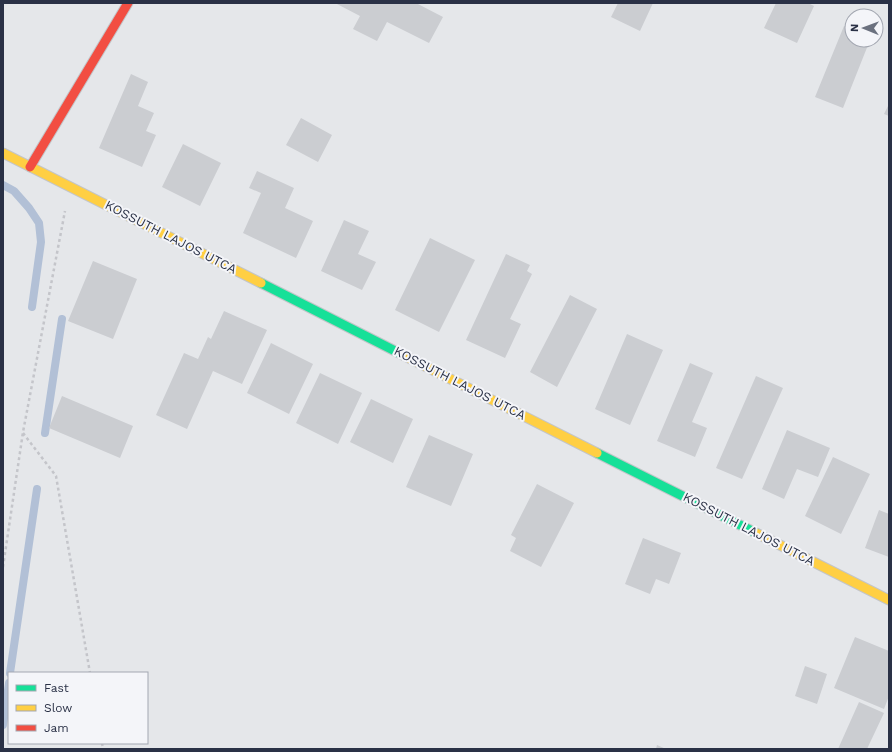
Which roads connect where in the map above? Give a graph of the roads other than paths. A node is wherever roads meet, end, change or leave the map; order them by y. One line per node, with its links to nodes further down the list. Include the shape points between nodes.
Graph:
1 (128, 3): 3 (street)
2 (3, 153): 3 (street, KOSSUTH LAJOS UTCA)
3 (30, 167): 4 (street, KOSSUTH LAJOS UTCA)
4 (889, 600)

